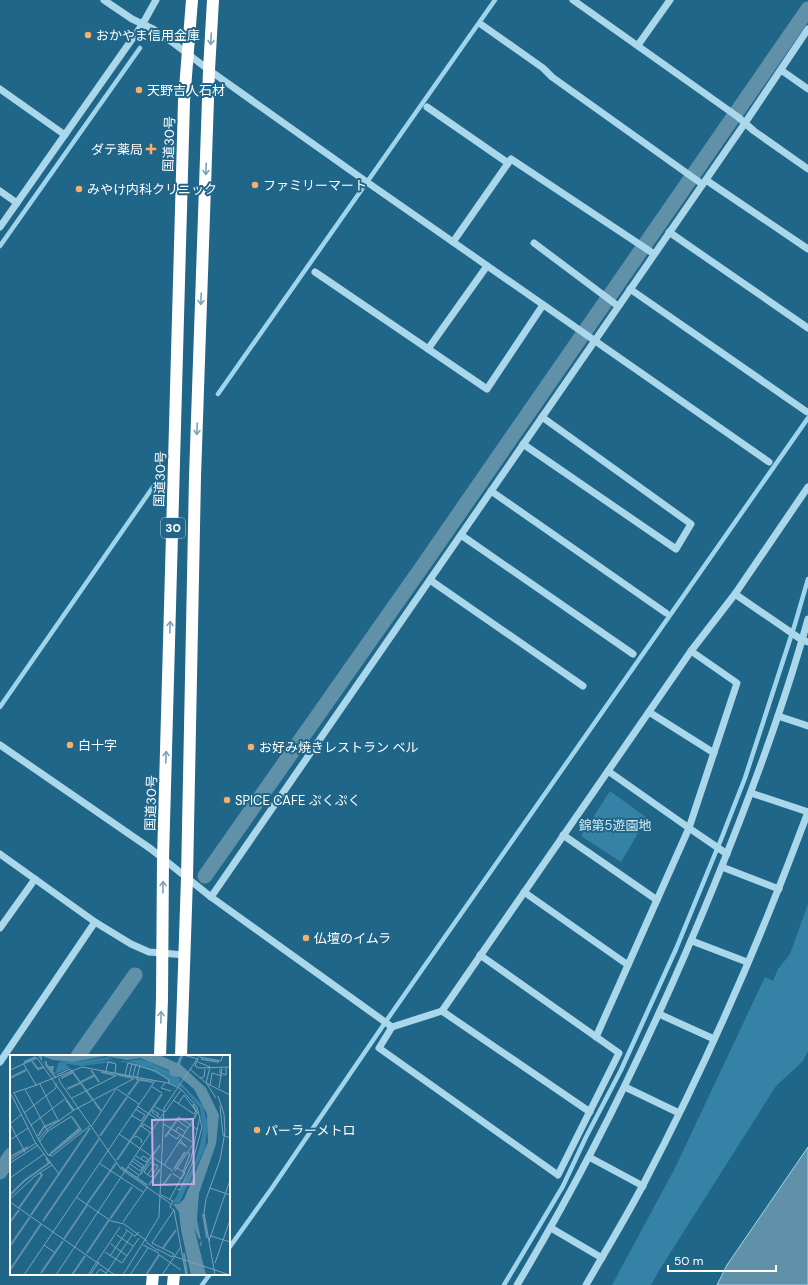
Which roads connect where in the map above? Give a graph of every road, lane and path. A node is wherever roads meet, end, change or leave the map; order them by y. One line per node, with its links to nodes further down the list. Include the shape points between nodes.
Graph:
1 (104, 0): 7 (street)
2 (156, 0): 7 (street)
3 (192, 0): 11 (highway, 国道30号 / 30)
4 (213, 0): 12 (highway, 30, one-way to 12)
5 (573, 0): 10 (street)
6 (670, 0): 10 (street)
7 (142, 25): 11 (street, via 153,29); 18 (street)
8 (482, 25): 21 (street, via 692,177)
9 (808, 29): 13 (street)
10 (638, 45): 17 (street)
11 (187, 54): 12 (street); 65 (highway, 国道30号 / 30, one-way to 11)
12 (209, 70): 26 (street); 67 (highway, 30, one-way to 67, via 195,477)
13 (781, 70): 15 (street); 17 (street)
14 (0, 89): 18 (street)
15 (808, 89)
16 (427, 107): 19 (street)
17 (745, 123): 20 (street); 21 (street)
18 (65, 135): 23 (street)
19 (508, 163): 26 (street); 29 (street, via 511,159)
20 (808, 169)
21 (704, 182): 25 (street); 28 (street)
22 (0, 191): 23 (street)
23 (17, 203): 24 (street)
24 (0, 228)
25 (669, 232): 29 (street); 35 (street)
26 (453, 242): 30 (street)
27 (534, 243): 34 (street)
28 (808, 249)
29 (654, 254): 32 (street)
30 (487, 266): 33 (street); 37 (street)
31 (315, 272): 37 (street)
32 (630, 289): 34 (street); 38 (street)
33 (543, 305): 36 (street); 37 (street, via 487,389)
34 (618, 306): 36 (street)
35 (808, 328)
36 (594, 341): 39 (street); 41 (street)
37 (428, 349)
38 (807, 412)
39 (542, 417): 40 (street); 40 (street, via 691,524 676,549)
40 (523, 444): 43 (street)
41 (769, 462)
42 (808, 487): 46 (street)
43 (491, 491): 44 (street); 47 (street)
44 (461, 535): 45 (street); 51 (street)
45 (430, 580): 52 (street); 71 (street)
46 (735, 594): 49 (street); 50 (street)
47 (666, 613)
48 (808, 619): 49 (street)
49 (802, 640): 54 (street)
50 (691, 651): 53 (street); 57 (street, via 737,683)
51 (633, 654)
52 (582, 686)
53 (649, 712): 57 (street); 58 (street)
54 (778, 716): 55 (street); 59 (street)
55 (808, 726)
56 (0, 745): 65 (street)
57 (714, 753): 61 (street)
58 (608, 771): 61 (street); 62 (street)
59 (751, 792): 60 (street); 63 (street)
60 (808, 812): 69 (street)
61 (689, 828): 63 (street); 72 (street)
62 (563, 835): 70 (street); 72 (street)
63 (721, 850): 66 (street)
64 (0, 854): 68 (street)
65 (163, 859): 67 (street); 76 (highway, 国道30号 / 30, one-way to 65)
66 (722, 867): 69 (street); 75 (street)
67 (187, 878): 71 (street); 77 (highway, 30)
68 (35, 879): 73 (street); 74 (street)
69 (779, 889): 79 (street)
70 (524, 892): 78 (street); 80 (street)
71 (211, 897): 83 (street)
72 (657, 900): 80 (street)
73 (95, 922): 76 (street, via 131,944 149,952); 88 (street)
74 (0, 928)
75 (692, 941): 79 (street); 82 (street)
76 (162, 954): 77 (street); 86 (highway, 国道30号 / 30, one-way to 76)
77 (185, 955): 87 (highway, 30)
78 (480, 955): 81 (street); 84 (street)
79 (747, 962): 85 (street)
80 (628, 965): 84 (street)
81 (442, 1011): 83 (street); 90 (street)
82 (660, 1014): 85 (street); 89 (street)
83 (387, 1023): 90 (street, via 379,1048 558,1175)
84 (596, 1037): 90 (street, via 619,1053)
85 (714, 1039): 91 (street)
86 (160, 1055)
87 (181, 1055)
88 (0, 1062)
89 (625, 1087): 91 (street); 92 (street)
90 (590, 1112)
91 (679, 1113): 93 (street)
92 (589, 1157): 93 (street); 94 (street)
93 (643, 1186): 95 (street)
94 (551, 1228): 95 (street); 100 (street)
95 (602, 1258): 101 (street)
96 (153, 1275): 98 (highway)
97 (174, 1275): 99 (highway)
98 (152, 1285)
99 (173, 1285)
100 (517, 1285)
101 (586, 1285)

